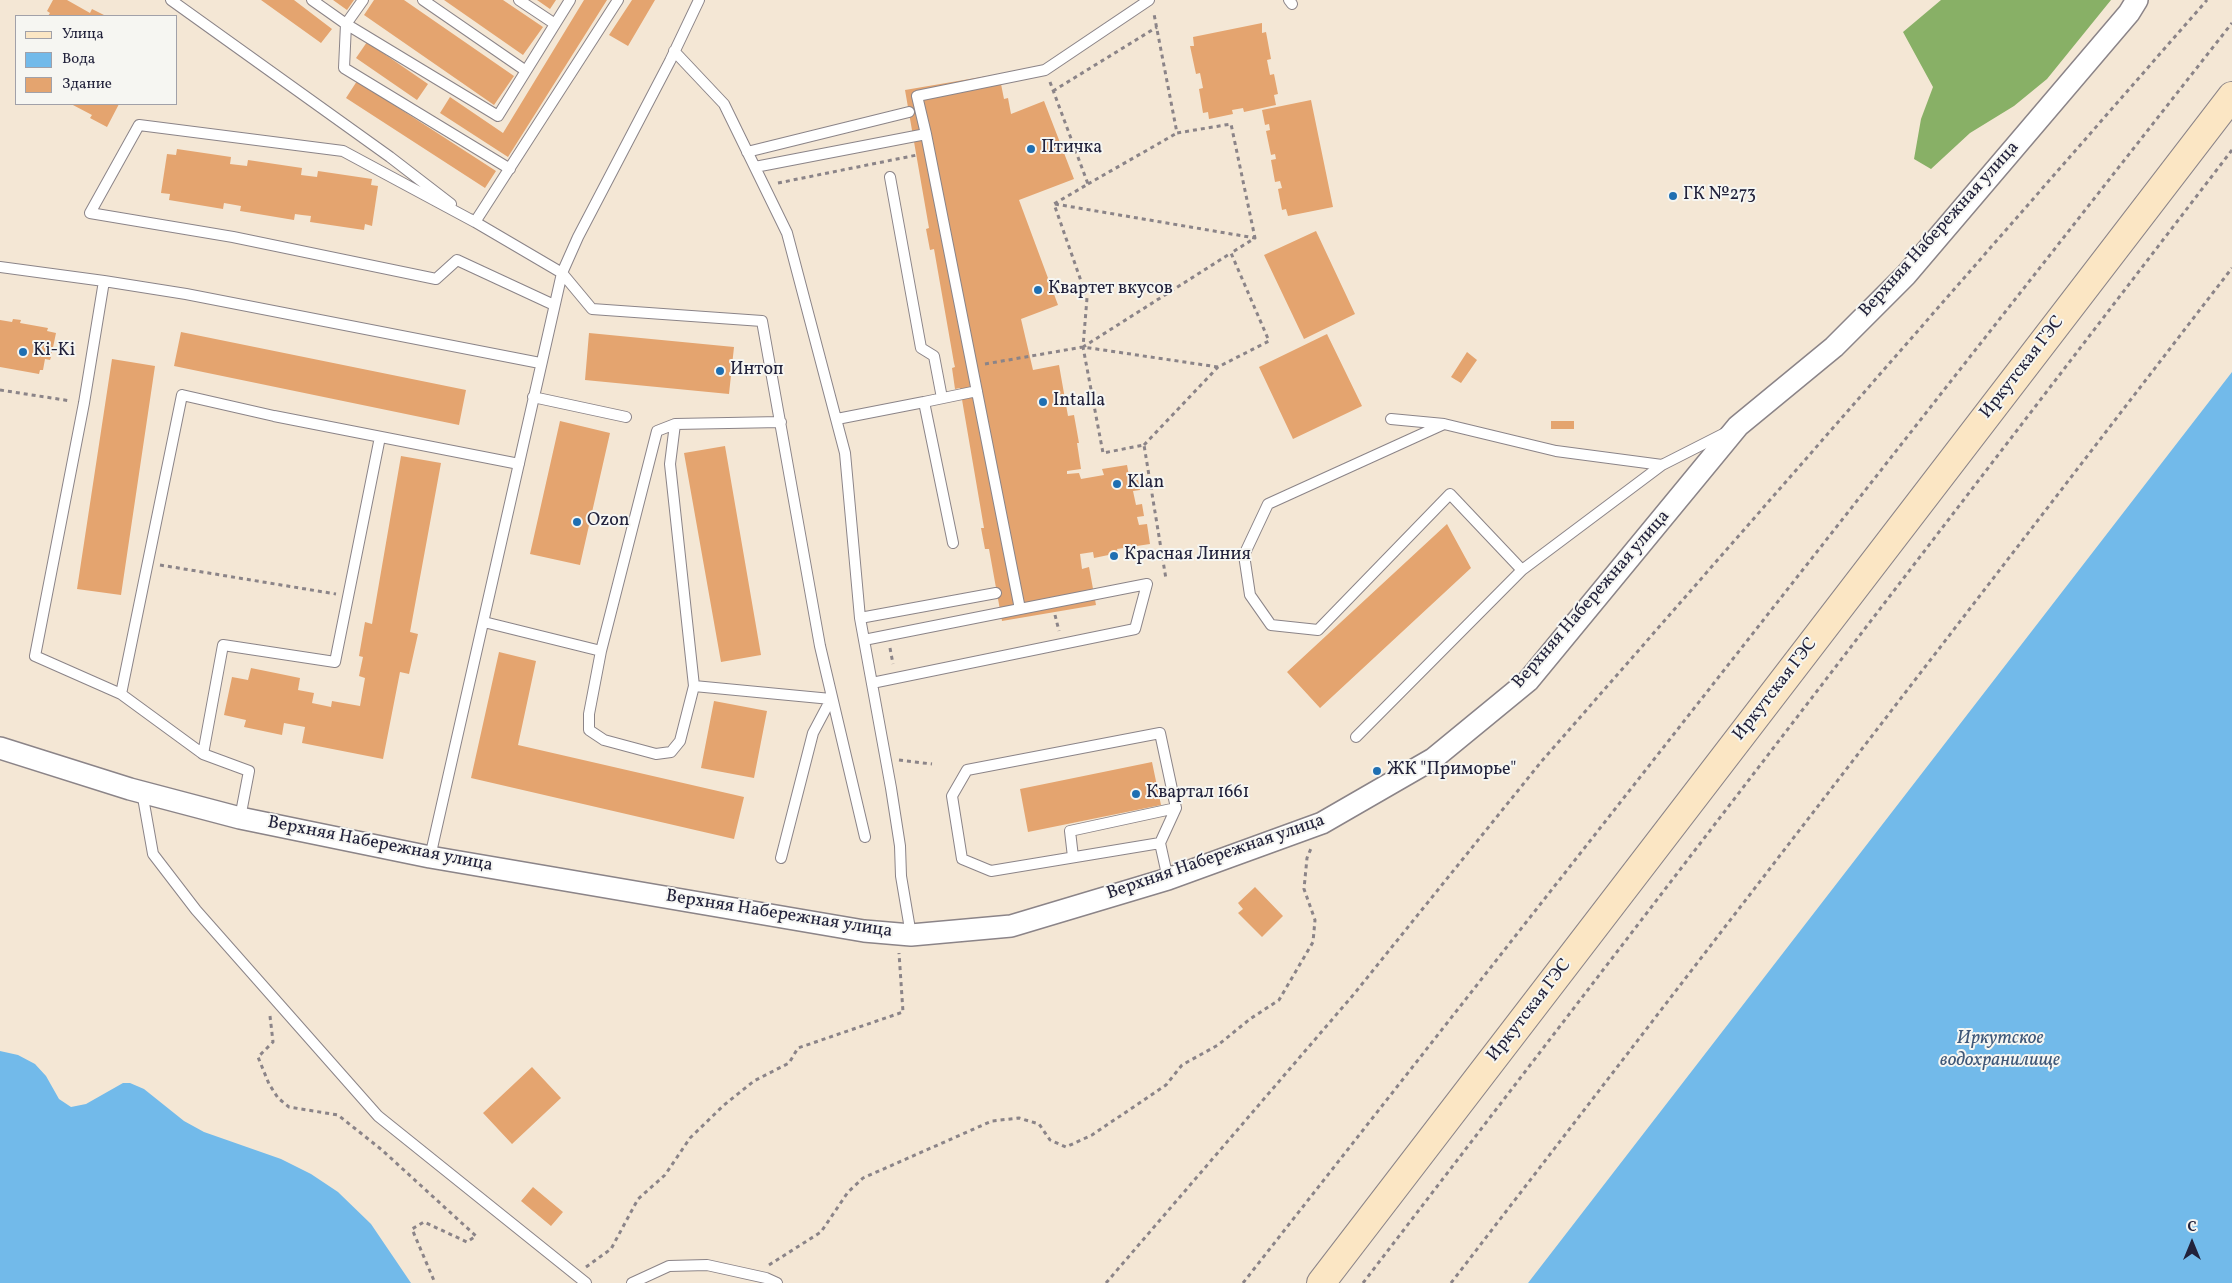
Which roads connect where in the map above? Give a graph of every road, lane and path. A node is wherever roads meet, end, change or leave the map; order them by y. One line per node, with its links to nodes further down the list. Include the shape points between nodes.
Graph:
1 (171, 0): 33 (lane)
2 (312, 0): 13 (lane)
3 (363, 0): 13 (lane)
4 (423, 0): 18 (lane)
5 (519, 0): 14 (lane)
6 (570, 0): 14 (lane)
7 (618, 0): 28 (lane)
8 (699, 0): 16 (lane)
9 (2137, 0): 57 (street, Верхняя Набережная улица, via 1906,275 1834,347)
10 (2207, 0): 104 (path, via 1540,762 1354,994)
11 (1151, 5): 15 (path); 17 (lane)
12 (2232, 23): 105 (path)
13 (346, 24): 18 (lane, via 498,116); 28 (lane, via 344,68)
14 (555, 24): 18 (lane)
15 (1157, 27): 19 (path); 22 (path)
16 (674, 51): 25 (lane, via 724,104); 38 (lane)
17 (1045, 70): 19 (path); 23 (lane, via 917,96)
18 (526, 71)
19 (1053, 91): 30 (path)
20 (2232, 96): 106 (main road, Иркутская ГЭС)
21 (909, 112): 25 (lane)
22 (1178, 133): 30 (path); 34 (path, via 1231,124)
23 (926, 134): 27 (lane); 43 (lane)
24 (2232, 150): 107 (path)
25 (748, 152): 27 (lane)
26 (916, 155): 31 (path)
27 (755, 167): 31 (lane)
28 (510, 169): 33 (lane)
29 (890, 177): 48 (lane, via 921,348 934,356)
30 (1088, 184): 32 (path)
31 (764, 185): 53 (lane, via 787,233)
32 (1054, 204): 34 (path); 41 (path, via 1087,298)
33 (475, 222): 38 (lane); 40 (lane, via 343,152 139,125 90,213 233,237 436,279 457,260)
34 (1255, 238): 35 (path)
35 (1231, 253): 41 (path); 44 (path, via 1269,341)
36 (0, 267): 39 (lane)
37 (2232, 268): 108 (path)
38 (562, 273): 40 (lane); 54 (lane, via 592,309 762,321)
39 (104, 281): 42 (lane); 50 (lane)
40 (554, 305): 42 (lane)
41 (1084, 347): 43 (path); 44 (path); 59 (path, via 1103,452)
42 (540, 363): 47 (lane)
43 (972, 367): 46 (lane)
44 (1218, 367): 59 (path)
45 (0, 390): 50 (path)
46 (977, 391): 48 (lane); 68 (lane)
47 (533, 397): 51 (lane); 60 (lane)
48 (942, 398): 49 (lane)
49 (924, 402): 53 (lane); 62 (lane)
50 (84, 403): 79 (lane, via 35,656)
51 (626, 417)
52 (1391, 419): 56 (lane)
53 (836, 420): 70 (lane, via 845,453)
54 (781, 422): 55 (lane); 80 (lane)
55 (675, 424): 75 (lane, via 657,431); 78 (lane, via 670,464)
56 (1444, 424): 61 (lane, via 1556,451); 64 (lane, via 1268,504 1244,555 1250,594 1271,625 1318,630 1450,494)
57 (1738, 426): 61 (lane); 89 (street, Верхняя Набережная улица, via 1528,681 1432,759)
58 (380, 437): 60 (lane); 63 (lane, via 182,395); 67 (lane)
59 (1144, 445): 65 (path)
60 (519, 464): 71 (lane)
61 (1662, 465): 64 (lane)
62 (953, 543)
63 (147, 563): 67 (path); 79 (lane)
64 (1522, 570): 81 (lane)
65 (1166, 579)
66 (996, 593): 70 (lane)
67 (348, 596): 83 (lane, via 335,662 223,645)
68 (1020, 609): 72 (lane); 74 (lane, via 1147,584 1135,629)
69 (1055, 612): 74 (path)
70 (860, 618): 73 (lane)
71 (484, 622): 75 (lane); 92 (lane)
72 (887, 636): 73 (lane); 76 (path)
73 (864, 640): 77 (lane)
74 (1061, 644): 76 (lane)
75 (601, 651): 78 (lane, via 589,730 604,740 656,754 670,752 680,741)
76 (896, 678): 77 (lane)
77 (872, 683): 84 (lane)
78 (694, 686): 80 (lane)
79 (121, 694): 83 (lane)
80 (831, 699): 90 (lane); 94 (lane, via 813,733)
81 (1356, 738)
82 (0, 748): 86 (street, Верхняя Набережная улица)
83 (203, 754): 88 (lane, via 249,770)
84 (886, 758): 85 (path); 96 (lane)
85 (932, 764)
86 (141, 791): 88 (street, Верхняя Набережная улица); 98 (lane, via 153,854 196,910 378,1116)
87 (1176, 808): 91 (lane); 93 (lane, via 1070,831); 93 (lane, via 1160,734 968,770 952,796 962,860 991,871)
88 (240, 818): 92 (street, Верхняя Набережная улица)
89 (1322, 823): 95 (street, Верхняя Набережная улица); 99 (path, via 1307,858 1304,889 1315,920 1313,942 1279,1000 1218,1045 1182,1065 1166,1086 1092,1135 1066,1147 1050,1140 1040,1124 1019,1118 992,1121 863,1178 848,1192 821,1232)
90 (865, 837)
91 (1160, 843): 93 (lane); 95 (lane)
92 (430, 857): 96 (street, Верхняя Набережная улица, via 854,930)
93 (1073, 857)
94 (781, 858)
95 (1168, 879): 96 (street, Верхняя Набережная улица, via 1011,926)
96 (905, 935): 98 (path, via 903,1012 798,1048 789,1063 754,1081 724,1105 690,1138 665,1175 638,1199 611,1248)
97 (266, 1012): 100 (path, via 271,1018 273,1042 258,1057 278,1098 289,1107 338,1115 382,1150 476,1236 467,1242 424,1222 412,1229)
98 (577, 1274): 101 (lane)
99 (753, 1275): 102 (lane, via 707,1265 669,1266); 103 (lane)
100 (434, 1283)
101 (586, 1283)
102 (632, 1283)
103 (777, 1283)
104 (1106, 1283)
105 (1243, 1283)
106 (1321, 1283)
107 (1363, 1283)
108 (1451, 1283)

